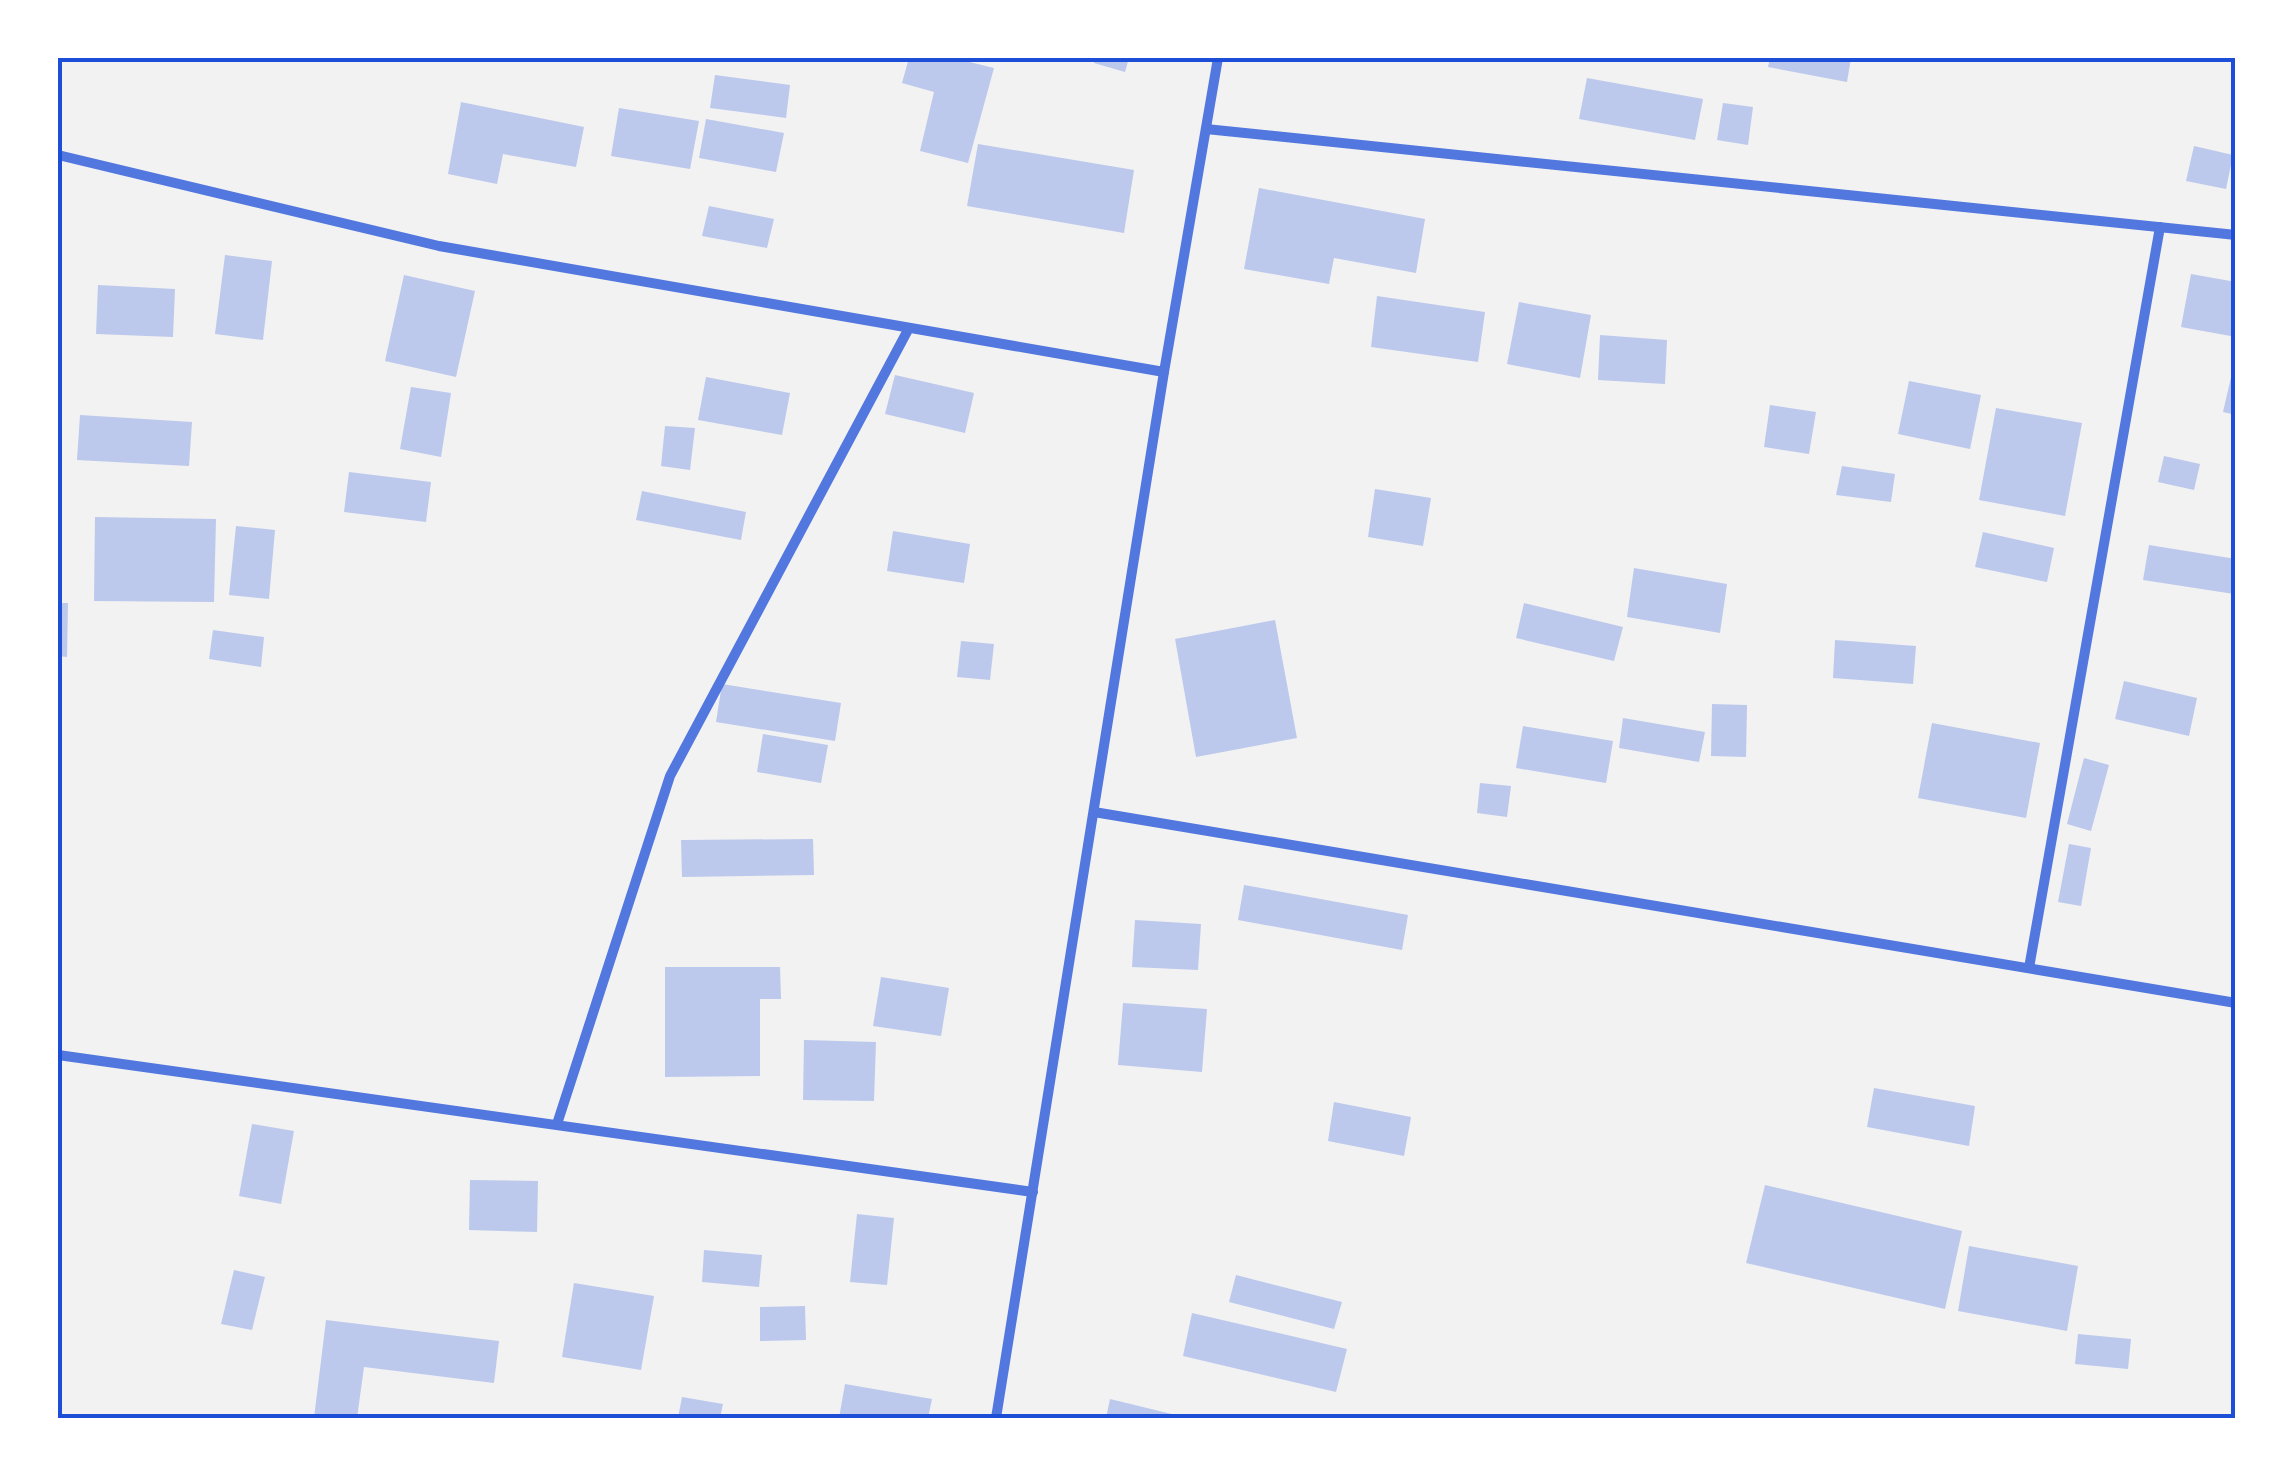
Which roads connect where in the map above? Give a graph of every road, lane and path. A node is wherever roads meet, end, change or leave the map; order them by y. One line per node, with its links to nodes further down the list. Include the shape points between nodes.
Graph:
1 (1218, 58): 2 (street)
2 (1206, 129): 4 (street); 7 (street)
3 (58, 155): 6 (street, via 439,246)
4 (2160, 227): 5 (street); 9 (street)
5 (2236, 235)
6 (909, 328): 7 (street); 12 (street, via 670,776)
7 (1164, 372): 8 (street)
8 (1094, 812): 9 (street); 13 (street)
9 (2029, 968): 10 (street)
10 (2236, 1003)
11 (58, 1054): 12 (street)
12 (557, 1124): 13 (street)
13 (1033, 1192): 14 (street)
14 (996, 1418)

